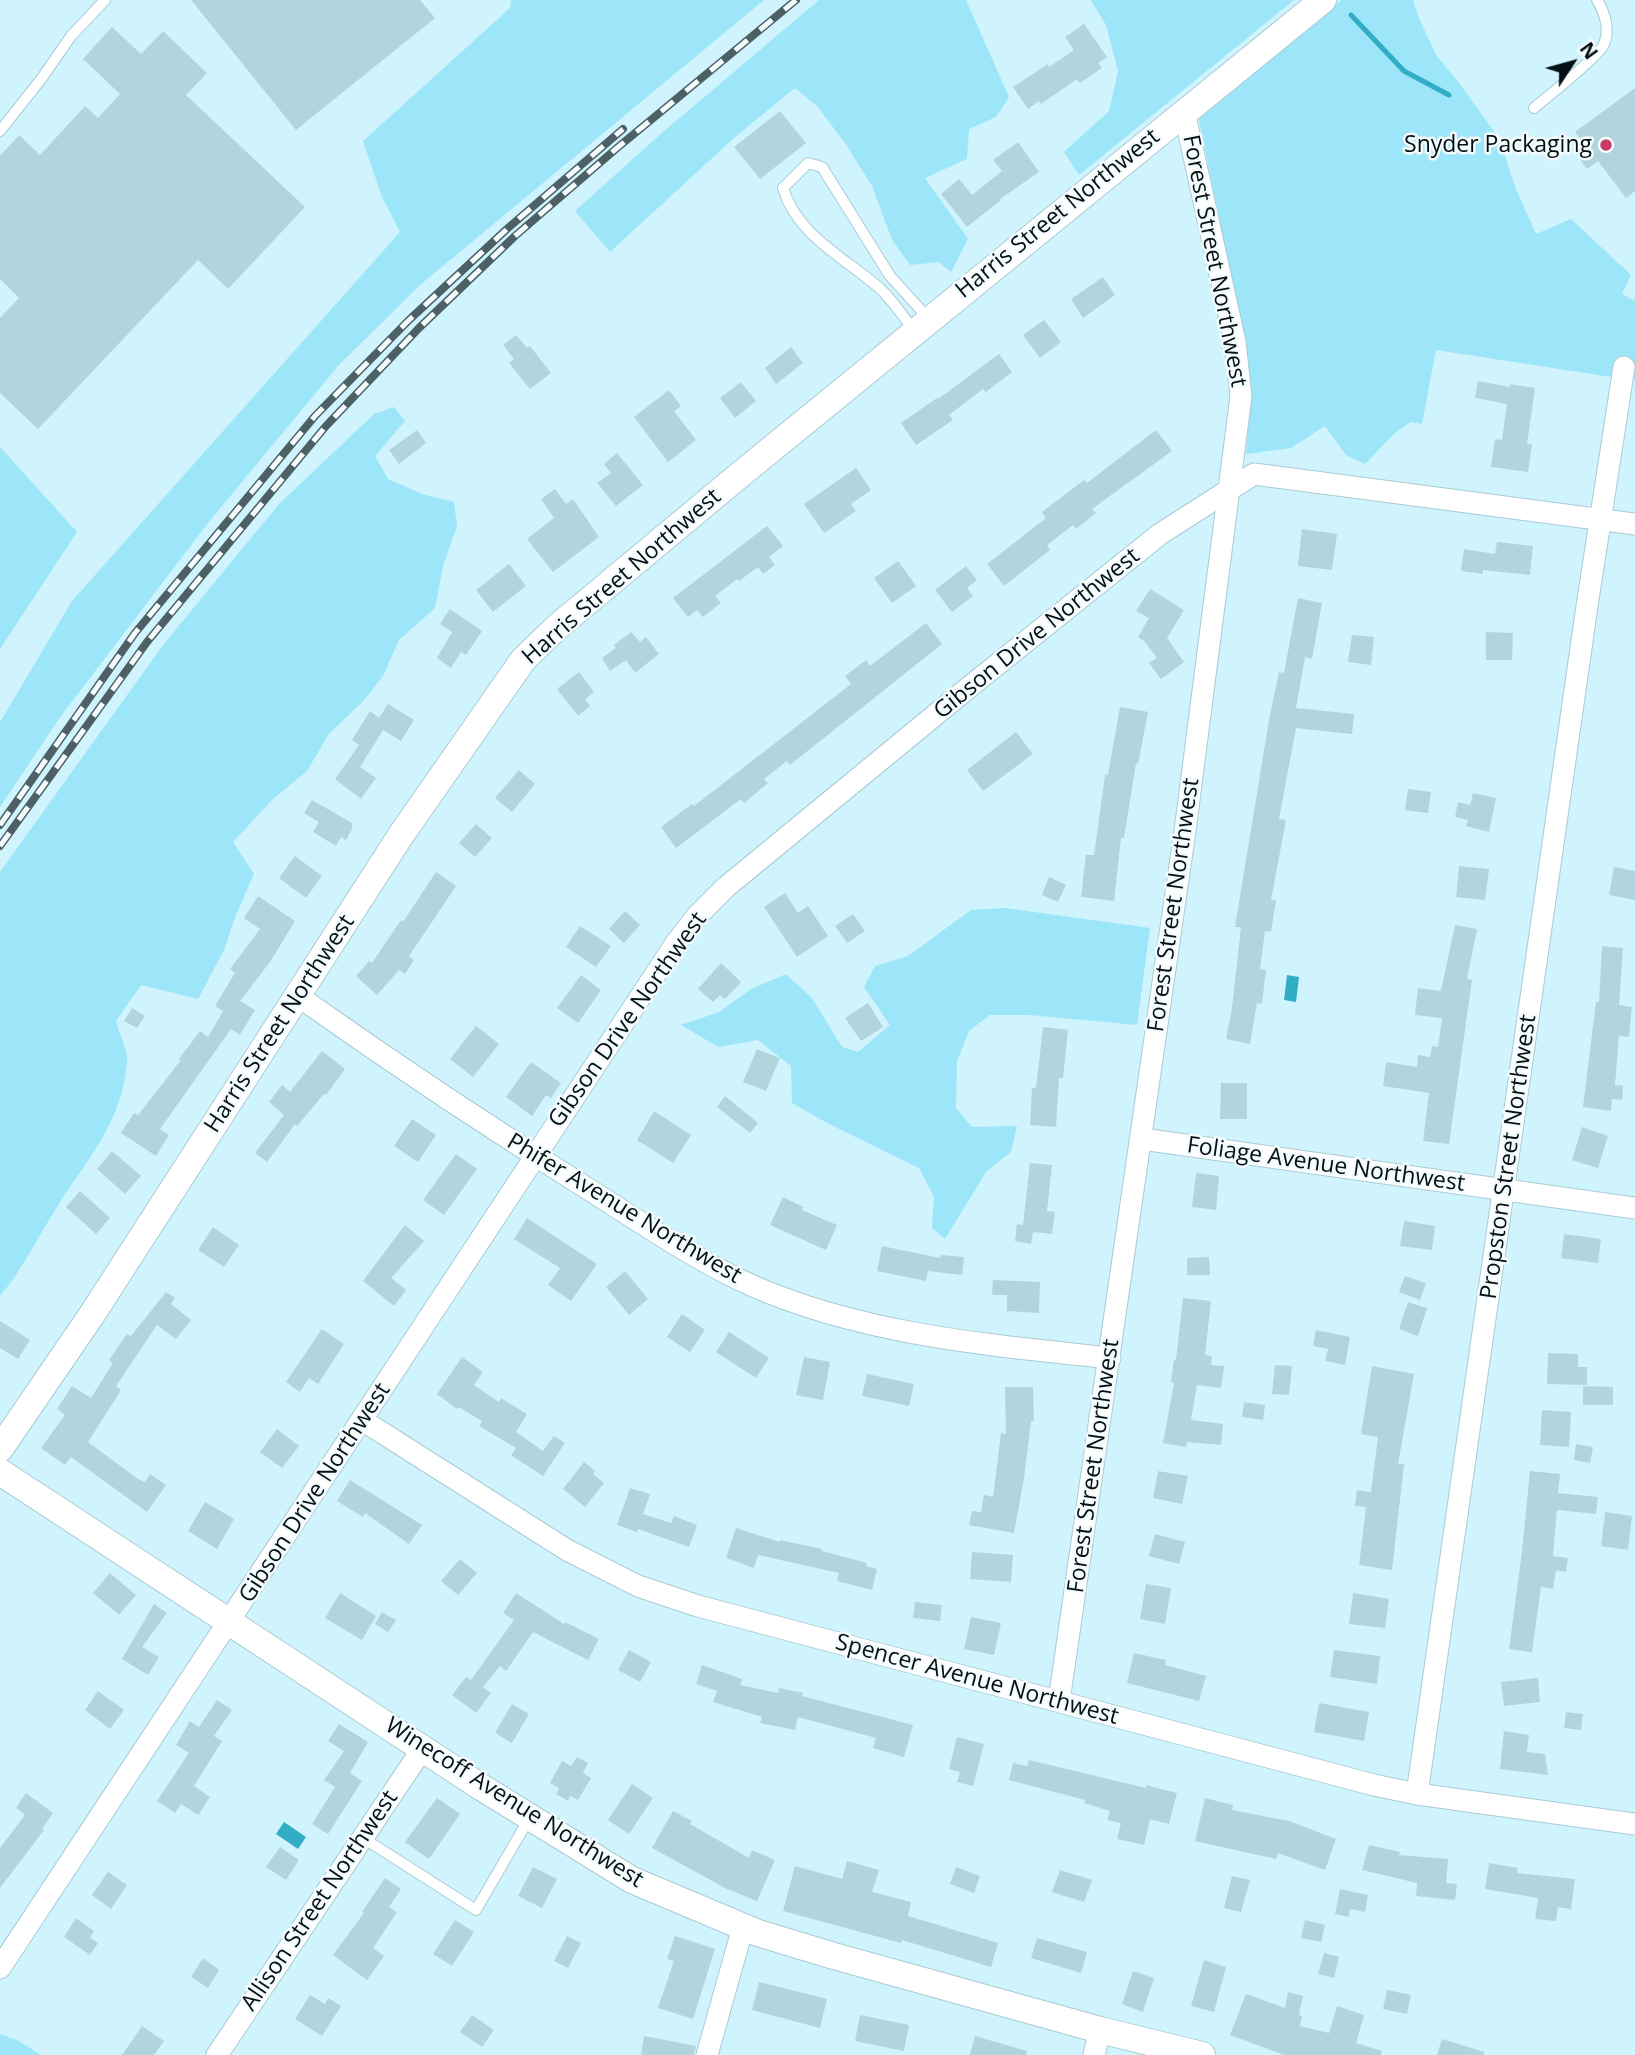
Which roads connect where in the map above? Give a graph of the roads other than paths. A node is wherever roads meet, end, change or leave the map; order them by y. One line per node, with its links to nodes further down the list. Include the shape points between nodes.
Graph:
1 (105, 0): 6 (lane, via 71,36)
2 (1323, 0): 5 (street, Harris Street Northwest)
3 (1597, 0): 4 (lane, via 1607,31 1603,47)
4 (1534, 108)
5 (1184, 111): 9 (street, Harris Street Northwest); 11 (street, Forest Street Northwest, via 1235,342 1241,396)
6 (0, 131)
7 (890, 276): 8 (lane); 8 (lane, via 822,167 808,163 783,188 788,205 818,241); 9 (lane)
8 (878, 286): 9 (lane)
9 (922, 325): 14 (street, Harris Street Northwest, via 523,660 401,835)
10 (1624, 367): 12 (street, Propston Street Northwest)
11 (1229, 488): 12 (street, Gibson Drive Northwest, via 1254,474); 15 (street, Forest Street Northwest); 16 (street, Gibson Drive Northwest, via 1160,534 726,887 676,943)
12 (1600, 519): 13 (street, Gibson Drive Northwest); 17 (street, Propston Street Northwest)
13 (1635, 524)
14 (298, 996): 16 (street, Phifer Avenue Northwest); 21 (street, Harris Street Northwest, via 93,1314)
15 (1142, 1139): 17 (street, Foliage Avenue Northwest); 19 (street, Forest Street Northwest)
16 (534, 1155): 19 (street, Phifer Avenue Northwest, via 698,1258 753,1286 812,1307 905,1332); 20 (street, Gibson Drive Northwest)
17 (1504, 1190): 18 (street, Foliage Avenue Northwest); 26 (street, Propston Street Northwest)
18 (1635, 1208)
19 (1110, 1358): 24 (street, Forest Street Northwest)
20 (362, 1420): 23 (street, Gibson Drive Northwest); 24 (street, Spencer Avenue Northwest, via 567,1550 638,1586)
21 (0, 1449)
22 (0, 1472): 23 (street, Winecoff Avenue Northwest)
23 (230, 1622): 25 (street, Winecoff Avenue Northwest); 31 (street, Gibson Drive Northwest)
24 (1059, 1701): 26 (street, Spencer Avenue Northwest)
25 (423, 1748): 27 (street, Winecoff Avenue Northwest); 29 (street, Allison Street Northwest)
26 (1416, 1794): 28 (street, Spencer Avenue Northwest)
27 (530, 1817): 29 (lane, via 476,1910); 30 (street, Winecoff Avenue Northwest, via 632,1880)
28 (1635, 1824)
29 (363, 1838): 33 (street, Allison Street Northwest)
30 (743, 1927): 32 (street, Winecoff Avenue Northwest); 34 (street)
31 (0, 1968)
32 (1100, 2029): 35 (street); 36 (street, Winecoff Avenue Northwest)
33 (217, 2055)
34 (707, 2055)
35 (1094, 2055)
36 (1202, 2055)

